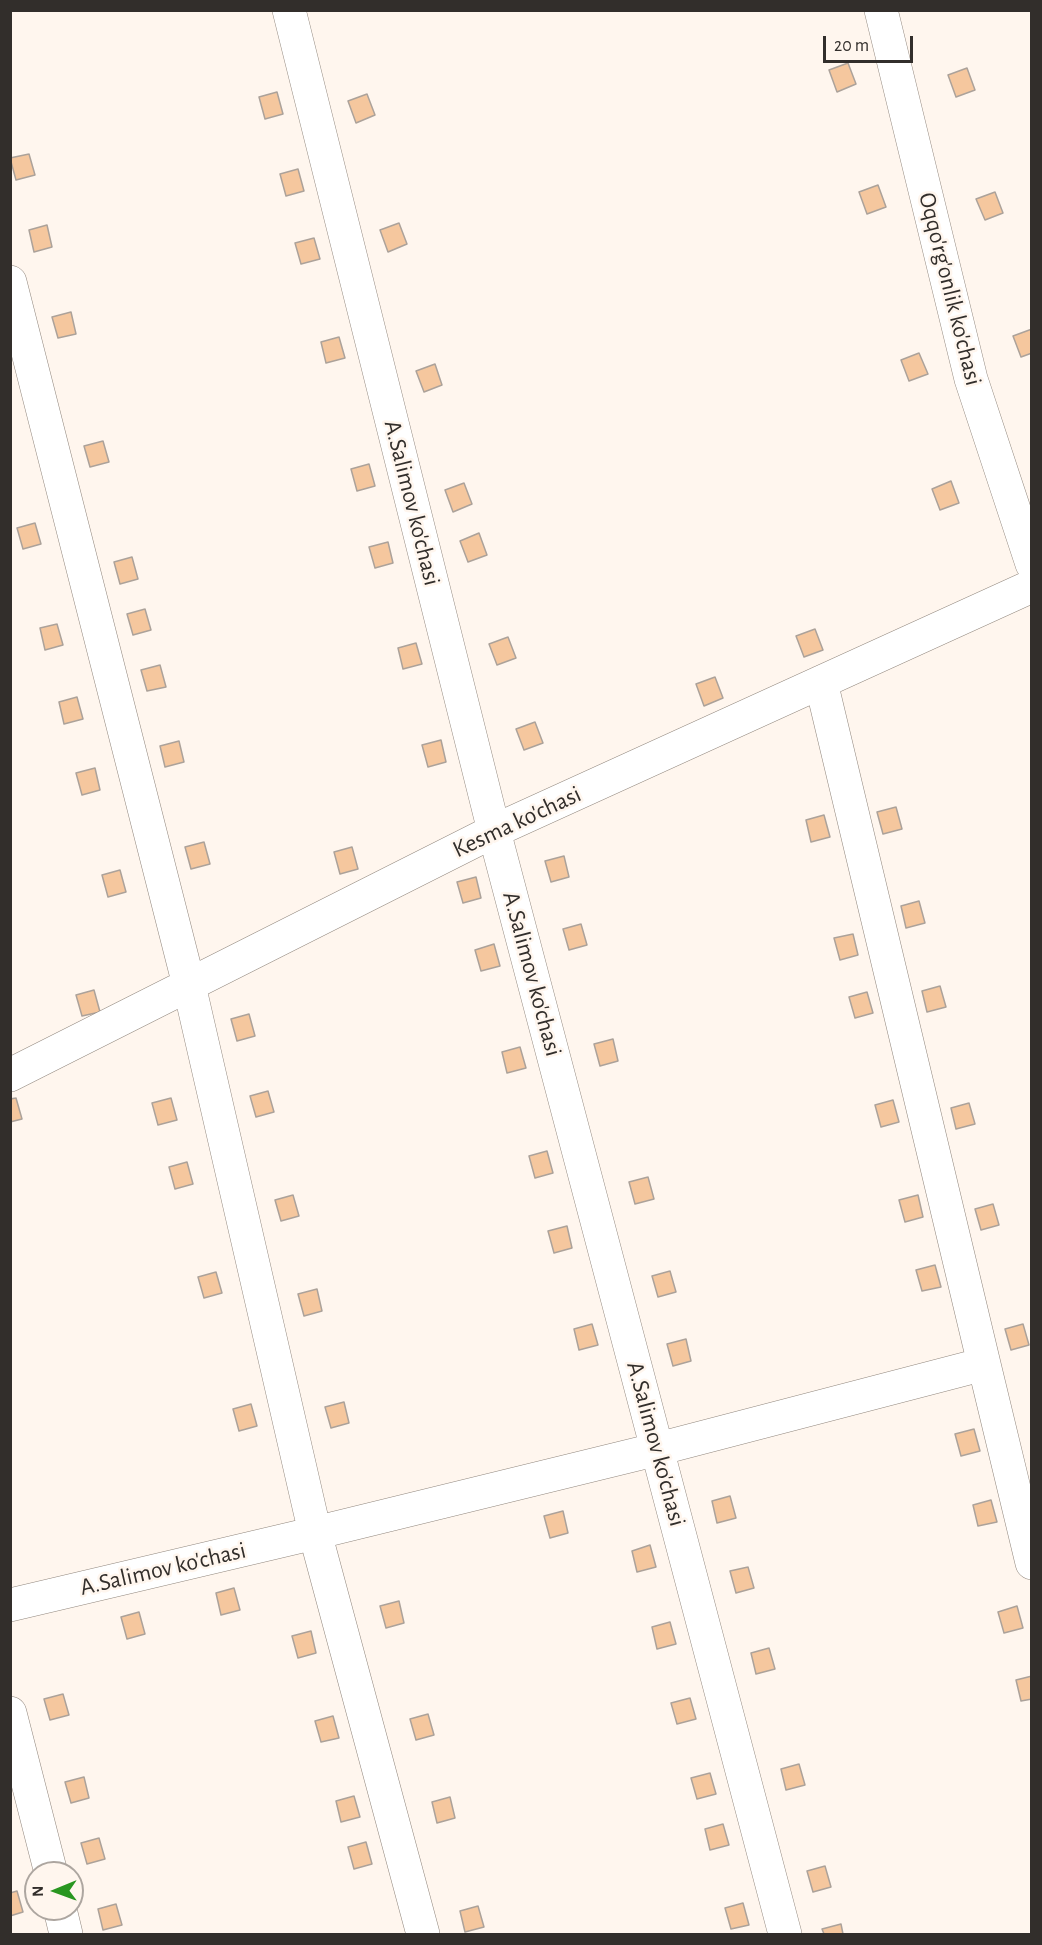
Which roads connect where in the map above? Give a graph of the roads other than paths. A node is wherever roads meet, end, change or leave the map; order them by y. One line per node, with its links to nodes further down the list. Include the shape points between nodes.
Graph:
1 (289, 10): 7 (street, A.Salimov ko'chasi)
2 (881, 10): 4 (street, Oqqo'rg'onlik ko'chasi, via 971,378)
3 (10, 282): 8 (street)
4 (1032, 564)
5 (1032, 586): 6 (street, Kesma ko'chasi)
6 (821, 682): 7 (street, Kesma ko'chasi); 10 (street)
7 (494, 831): 8 (street, Kesma ko'chasi); 11 (street, A.Salimov ko'chasi)
8 (189, 985): 9 (street, Kesma ko'chasi); 12 (street)
9 (10, 1075)
10 (984, 1364): 11 (street, A.Salimov ko'chasi); 13 (street)
11 (658, 1449): 12 (street, A.Salimov ko'chasi); 18 (street, A.Salimov ko'chasi)
12 (315, 1533): 14 (street, A.Salimov ko'chasi); 17 (street)
13 (1032, 1563)
14 (10, 1605)
15 (10, 1713): 16 (street)
16 (48, 1861)
17 (423, 1935)
18 (785, 1935)

